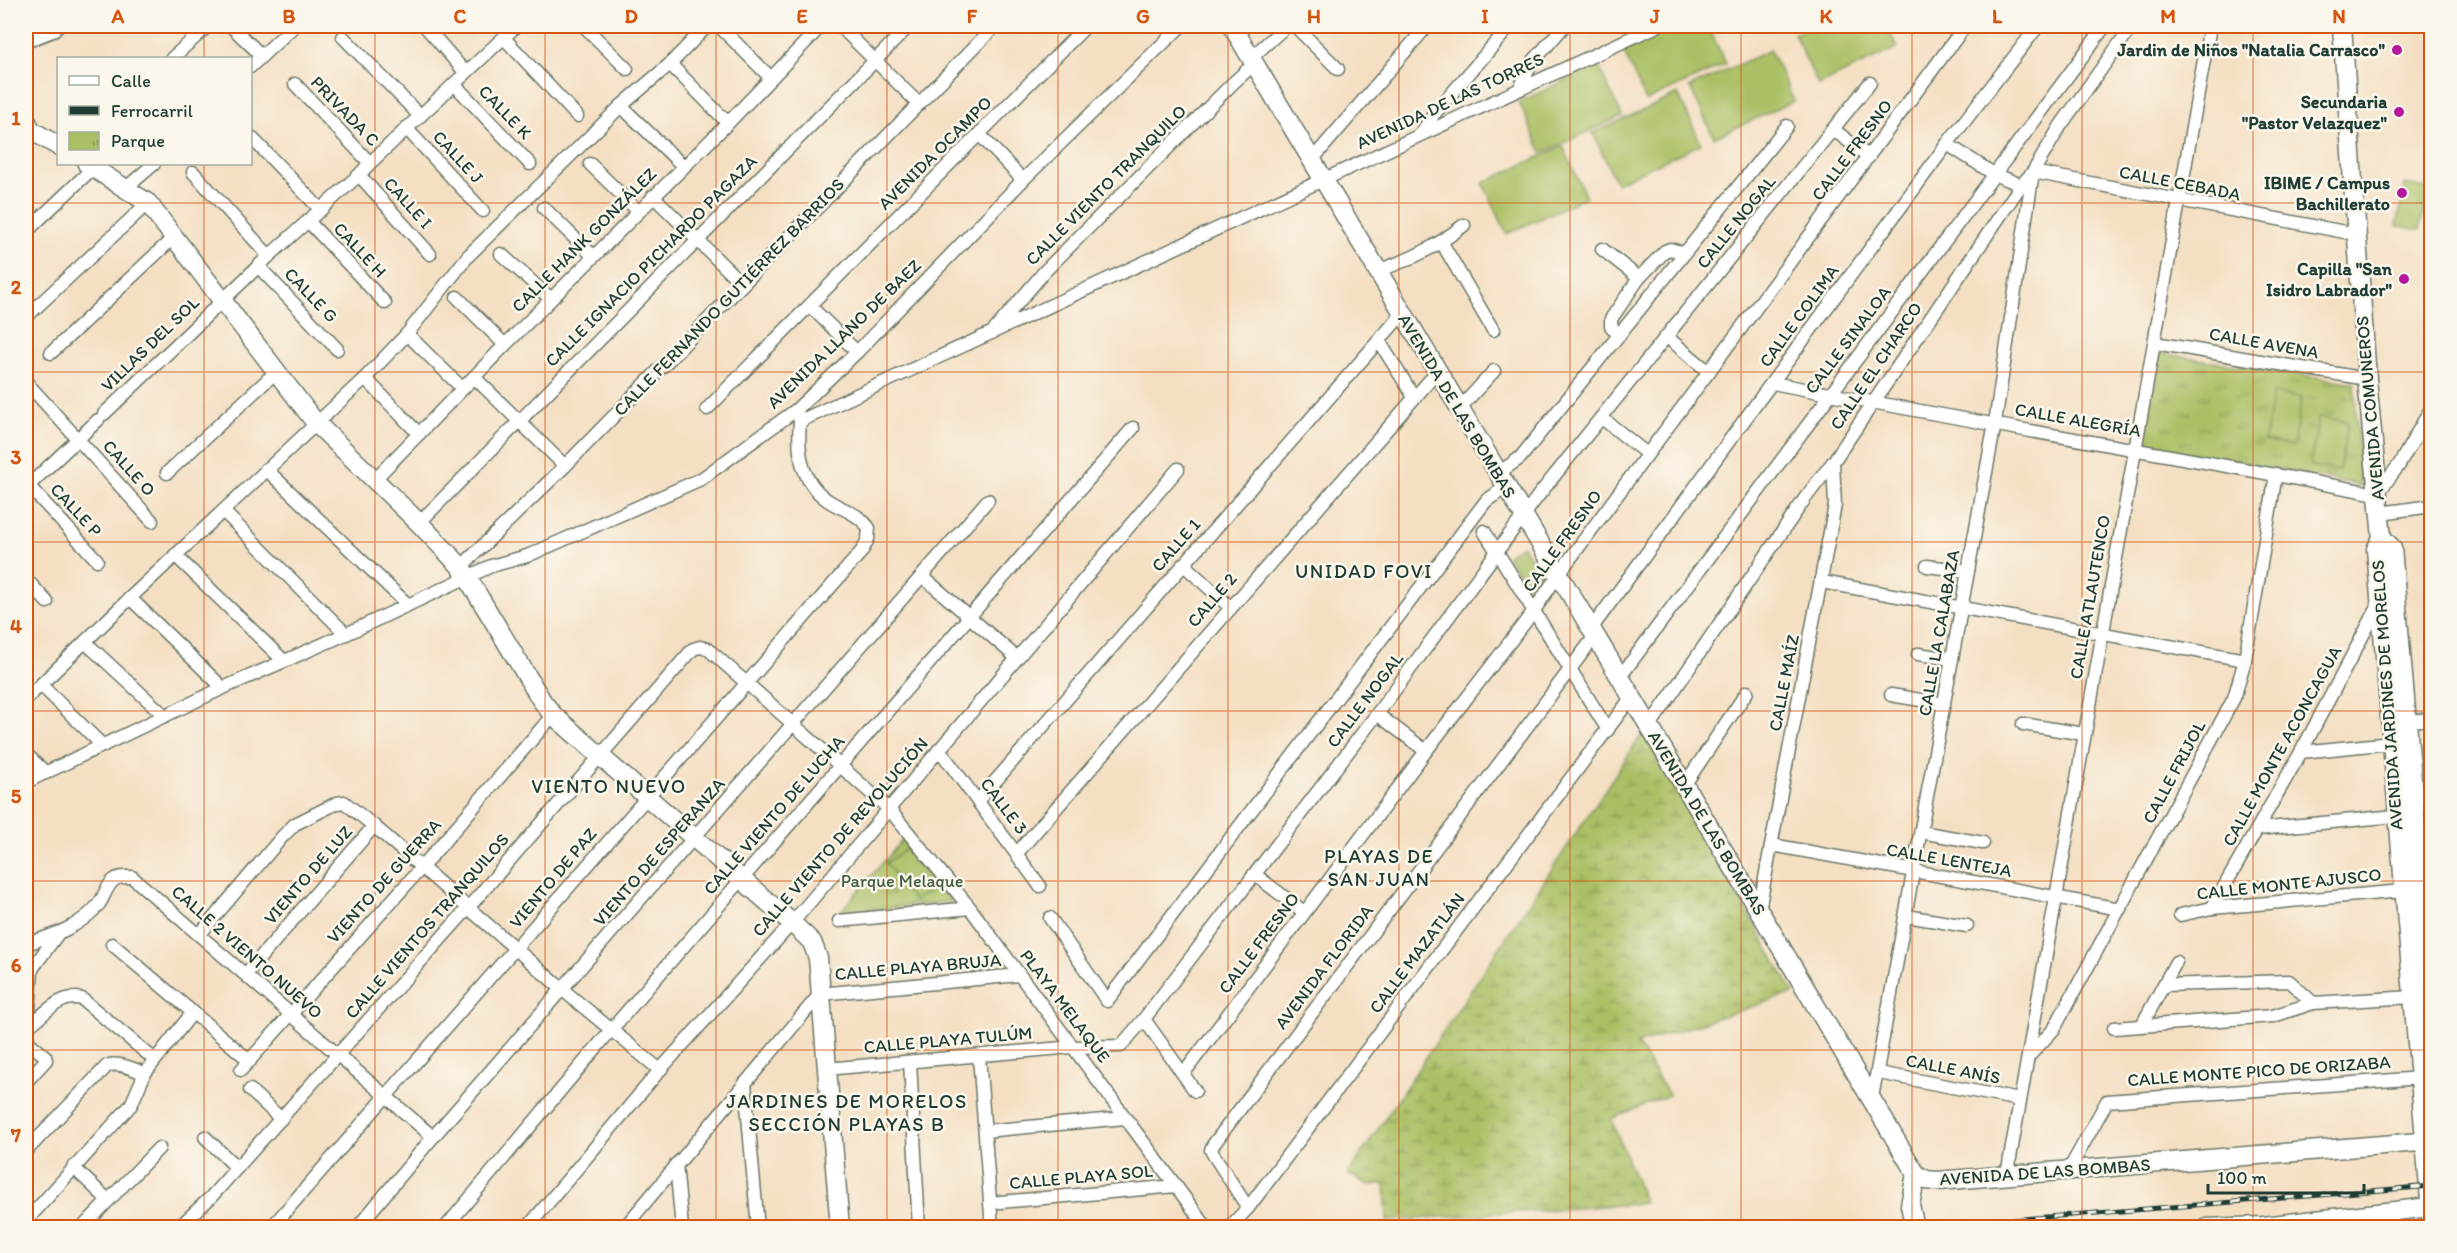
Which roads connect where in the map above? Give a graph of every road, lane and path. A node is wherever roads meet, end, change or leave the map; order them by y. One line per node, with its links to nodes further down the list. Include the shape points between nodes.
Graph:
1 (51, 26): 30 (highway)
2 (208, 26): 35 (street)
3 (231, 26): 34 (street)
4 (294, 26): 34 (street)
5 (425, 26): 42 (street)
6 (516, 26): 33 (street, VILLAS DEL SOL)
7 (584, 26): 40 (street)
8 (707, 26): 38 (street)
9 (719, 26): 43 (street)
10 (840, 26): 36 (street)
11 (909, 26): 36 (street, CALLE IGNACIO PICHARDO PAGAZA)
12 (995, 26): 48 (street, CALLE FERNANDO GUTIÉRREZ BARRIOS)
13 (1086, 26): 58 (street, AVENIDA OCAMPO)
14 (1181, 26): 75 (street, AVENIDA LLANO DE BAEZ)
15 (1232, 26): 37 (main road, AVENIDA DE LAS BOMBAS)
16 (1286, 26): 37 (street, CALLE VIENTO TRANQUILO)
17 (1295, 26): 41 (street)
18 (1427, 26): 63 (street)
19 (1510, 26): 57 (street)
20 (1564, 26): 47 (street, via 1531,64)
21 (1655, 26): 47 (street, AVENIDA DE LAS TORRES)
22 (1965, 26): 62 (street, CALLE FRESNO)
23 (2038, 26): 60 (street, CALLE COLIMA)
24 (2105, 26): 72 (street, CALLE SINALOA)
25 (2113, 26): 31 (street)
26 (2133, 26): 31 (street, CALLE EL CHARCO)
27 (2210, 26): 79 (street, CALLE ATLAUTENCO)
28 (2342, 26): 88 (main road, AVENIDA COMUNEROS)
29 (813, 28): 43 (street, CALLE HANK GONZÁLEZ)
30 (26, 36)
31 (2125, 36): 71 (street, CALLE EL CHARCO, via 2061,125)
32 (343, 37): 50 (street)
33 (504, 38): 42 (street, VILLAS DEL SOL); 51 (street)
34 (262, 56): 39 (street)
35 (173, 57)
36 (875, 60): 48 (street); 90 (street, CALLE IGNACIO PICHARDO PAGAZA)
37 (1253, 61): 63 (main road, AVENIDA DE LAS BOMBAS); 112 (street, CALLE VIENTO TRANQUILO, via 1045,271)
38 (670, 64): 49 (street); 52 (street)
39 (252, 65)
40 (627, 69)
41 (1338, 69)
42 (465, 72): 46 (street, VILLAS DEL SOL)
43 (771, 78): 52 (street, CALLE HANK GONZÁLEZ)
44 (1870, 83): 56 (street, CALLE NOGAL)
45 (295, 84): 64 (street, PRIVADA C)
46 (454, 84): 50 (street, VILLAS DEL SOL); 65 (street, CALLE K)
47 (1520, 88): 57 (street, AVENIDA DE LAS TORRES)
48 (919, 104): 101 (street, CALLE FERNANDO GUTIÉRREZ BARRIOS)
49 (621, 106): 69 (street); 110 (street, via 468,256)
50 (420, 116): 54 (street, VILLAS DEL SOL)
51 (577, 116)
52 (728, 123): 69 (street, CALLE HANK GONZÁLEZ)
53 (1786, 126): 93 (street)
54 (406, 128): 64 (street, VILLAS DEL SOL); 83 (street, CALLE J)
55 (27, 129): 61 (main road)
56 (1834, 130): 62 (street); 113 (street, CALLE NOGAL)
57 (1422, 132): 74 (street, AVENIDA DE LAS TORRES)
58 (979, 134): 75 (street); 106 (street, AVENIDA OCAMPO)
59 (252, 138): 82 (street)
60 (1947, 144): 72 (street); 128 (street, CALLE COLIMA)
61 (57, 145)
62 (1869, 158): 123 (street, CALLE FRESNO)
63 (1312, 159): 74 (main road, AVENIDA DE LAS BOMBAS)
64 (370, 163): 73 (street, VILLAS DEL SOL)
65 (530, 164)
66 (590, 164): 84 (street)
67 (153, 165): 77 (street)
68 (90, 166): 77 (main road); 87 (street)
69 (683, 166): 78 (street, CALLE HANK GONZÁLEZ)
70 (193, 172): 96 (street)
71 (2033, 172): 76 (street, CALLE EL CHARCO); 79 (street, CALLE CEBADA); 140 (street, CALLE LA CALABAZA)
72 (1994, 174): 76 (street); 130 (street, CALLE SINALOA)
73 (359, 176): 82 (street, VILLAS DEL SOL); 94 (street, CALLE I)
74 (1323, 179): 99 (main road, AVENIDA DE LAS BOMBAS); 112 (street, AVENIDA DE LAS TORRES)
75 (1023, 180): 118 (street, AVENIDA LLANO DE BAEZ)
76 (2021, 185): 132 (street, CALLE EL CHARCO)
77 (126, 188): 80 (main road)
78 (653, 196): 84 (street, CALLE HANK GONZÁLEZ); 90 (street)
79 (2180, 202): 88 (street, CALLE CEBADA); 115 (street, CALLE ATLAUTENCO)
80 (148, 203): 89 (main road); 107 (street)
81 (544, 208): 97 (street)
82 (321, 210): 85 (street, VILLAS DEL SOL)
83 (483, 211)
84 (638, 211): 97 (street, CALLE HANK GONZÁLEZ)
85 (308, 221): 96 (street, VILLAS DEL SOL); 105 (street, CALLE H)
86 (1464, 225): 91 (street)
87 (26, 232)
88 (2355, 234): 126 (main road, AVENIDA COMUNEROS)
89 (173, 237): 104 (main road); 119 (street)
90 (698, 241): 101 (street); 138 (street, CALLE IGNACIO PICHARDO PAGAZA)
91 (1442, 243): 99 (street); 109 (street)
92 (1602, 249): 100 (street)
93 (1684, 253): 100 (street, via 1665,251); 111 (street)
94 (430, 254)
95 (501, 254): 103 (street)
96 (269, 256): 98 (street, VILLAS DEL SOL)
97 (593, 256): 103 (street, CALLE HANK GONZÁLEZ)
98 (258, 266): 104 (street, VILLAS DEL SOL); 117 (street, CALLE G)
99 (1377, 271): 108 (main road, AVENIDA DE LAS BOMBAS)
100 (1639, 279): 111 (street, via 1613,313 1611,326)
101 (742, 284): 147 (street, CALLE FERNANDO GUTIÉRREZ BARRIOS)
102 (457, 297): 116 (street)
103 (551, 299): 116 (street, CALLE HANK GONZÁLEZ)
104 (221, 301): 121 (main road); 143 (street, VILLAS DEL SOL)
105 (386, 303)
106 (810, 306): 118 (street); 134 (street, AVENIDA OCAMPO)
107 (28, 310)
108 (1402, 314): 114 (street, CALLE 1); 122 (main road, AVENIDA DE LAS BOMBAS)
109 (1493, 330)
110 (407, 334): 125 (street); 129 (street)
111 (1618, 335): 153 (street)
112 (989, 336): 136 (street, AVENIDA DE LAS TORRES)
113 (1667, 337): 123 (street); 137 (street, CALLE NOGAL)
114 (1379, 341): 131 (street); 168 (street, CALLE 1)
115 (2155, 343): 126 (street, CALLE AVENA); 144 (street, CALLE ATLAUTENCO)
116 (505, 345): 124 (street, CALLE HANK GONZÁLEZ)
117 (338, 349)
118 (856, 352): 136 (street, AVENIDA LLANO DE BAEZ)
119 (51, 353)
120 (1494, 371): 135 (street)
121 (276, 372): 139 (main road); 150 (street)
122 (1437, 372): 131 (street, CALLE 2); 135 (main road, AVENIDA DE LAS BOMBAS)
123 (1708, 372): 145 (street, CALLE FRESNO)
124 (474, 377): 129 (street, CALLE HANK GONZÁLEZ); 138 (street)
125 (365, 378): 139 (street); 142 (street)
126 (2367, 379): 155 (main road, AVENIDA COMUNEROS)
127 (26, 382): 143 (street, CALLE O)
128 (1773, 382): 130 (street, CALLE ALEGRÍA); 184 (street, CALLE COLIMA)
129 (462, 388): 142 (street, CALLE HANK GONZÁLEZ)
130 (1830, 394): 132 (street, CALLE ALEGRÍA); 195 (street, CALLE SINALOA)
131 (1414, 397): 180 (street, CALLE 2)
132 (1872, 404): 140 (street, CALLE ALEGRÍA); 146 (street, CALLE EL CHARCO)
133 (2432, 407): 155 (street, via 2399,465)
134 (707, 409)
135 (1459, 409): 153 (main road, AVENIDA DE LAS BOMBAS)
136 (798, 416): 171 (street, AVENIDA LLANO DE BAEZ, via 701,479 527,556); 196 (street, VIENTO DE PAZ, via 800,463 811,484 828,501 862,518 869,528 868,539 862,552)
137 (1602, 418): 145 (street); 160 (street, CALLE NOGAL)
138 (519, 420): 147 (street); 162 (street, CALLE IGNACIO PICHARDO PAGAZA)
139 (315, 422): 148 (street); 152 (main road)
140 (1995, 423): 144 (street, CALLE ALEGRÍA); 170 (street, CALLE LA CALABAZA)
141 (1133, 428): 183 (street, CALLE VIENTO DE LUCHA)
142 (419, 434): 152 (street, CALLE HANK GONZÁLEZ)
143 (78, 438): 154 (street, VILLAS DEL SOL); 161 (street, CALLE O)
144 (2136, 449): 151 (street, CALLE ALEGRÍA); 186 (street, CALLE ATLAUTENCO)
145 (1647, 454): 172 (street, CALLE FRESNO)
146 (1833, 462): 175 (street, CALLE MAÍZ, via 1835,505); 211 (street, CALLE EL CHARCO)
147 (565, 466): 171 (street, CALLE FERNANDO GUTIÉRREZ BARRIOS)
148 (266, 469): 158 (street); 179 (street)
149 (1178, 469): 190 (street, CALLE VIENTO DE REVOLUCIÓN)
150 (167, 473)
151 (2276, 474): 155 (street, CALLE ALEGRÍA); 192 (street, CALLE FRIJOL)
152 (374, 480): 162 (main road)
153 (1502, 481): 160 (main road, AVENIDA DE LAS BOMBAS); 255 (street, via 1107,1001)
154 (26, 485): 167 (street, CALLE P)
155 (2377, 494): 159 (main road, AVENIDA COMUNEROS)
156 (988, 500): 173 (street, VIENTO DE ESPERANZA)
157 (2432, 506): 159 (street)
158 (223, 511): 166 (street); 185 (street)
159 (2380, 513): 164 (main road, AVENIDA COMUNEROS)
160 (1524, 517): 165 (street, CALLE NOGAL); 172 (main road, AVENIDA DE LAS BOMBAS)
161 (152, 521)
162 (419, 523): 171 (main road)
163 (1484, 531): 165 (street)
164 (2382, 538): 177 (main road, AVENIDA JARDINES DE MORELOS, via 2376,549); 208 (main road, AVENIDA JARDINES DE MORELOS, via 2392,548)
165 (1497, 554): 182 (street); 205 (street, CALLE NOGAL)
166 (175, 555): 176 (street); 193 (street)
167 (97, 560)
168 (1183, 564): 180 (street); 228 (street, CALLE 1)
169 (1927, 566): 170 (street)
170 (1968, 571): 181 (street, CALLE LA CALABAZA)
171 (465, 572): 179 (street, AVENIDA LLANO DE BAEZ); 204 (main road)
172 (1558, 575): 182 (street, CALLE FRESNO); 184 (main road, AVENIDA DE LAS BOMBAS)
173 (922, 576): 183 (street); 210 (street, VIENTO DE ESPERANZA)
174 (26, 579): 178 (street)
175 (1822, 582): 181 (street); 237 (street, CALLE MAÍZ)
176 (130, 598): 187 (street); 198 (street)
177 (2381, 601): 214 (main road, AVENIDA JARDINES DE MORELOS); 218 (street, CALLE MONTE ACONCAGUA)
178 (47, 602)
179 (408, 605): 185 (street, AVENIDA LLANO DE BAEZ)
180 (1230, 607): 238 (street, CALLE 2)
181 (1962, 608): 186 (street); 191 (street, CALLE LA CALABAZA)
182 (1533, 612): 194 (street); 217 (street, CALLE FRESNO)
183 (969, 617): 190 (street); 221 (street, CALLE VIENTO DE LUCHA)
184 (1593, 632): 194 (street, AVENIDA FLORIDA); 195 (main road, AVENIDA DE LAS BOMBAS)
185 (346, 634): 193 (street, AVENIDA LLANO DE BAEZ)
186 (2102, 634): 192 (street); 213 (street, CALLE ATLAUTENCO)
187 (85, 642): 197 (street); 206 (street)
188 (700, 647): 196 (street, PLAYA MELAQUE, via 708,649); 220 (street, CALLE VIENTOS TRANQUILOS, via 693,649)
189 (1918, 654): 191 (street)
190 (1017, 658): 216 (street, CALLE VIENTO DE REVOLUCIÓN)
191 (1952, 658): 203 (street, CALLE LA CALABAZA)
192 (2245, 660): 250 (street, CALLE FRIJOL, via 2234,698)
193 (284, 661): 198 (street, AVENIDA LLANO DE BAEZ)
194 (1569, 670): 212 (street); 317 (street, AVENIDA FLORIDA, via 1213,1145 1213,1154)
195 (1620, 677): 201 (main road, AVENIDA DE LAS BOMBAS)
196 (745, 684): 210 (street, PLAYA MELAQUE); 227 (street, VIENTO DE PAZ)
197 (40, 685): 202 (street); 215 (street)
198 (223, 688): 206 (street, AVENIDA LLANO DE BAEZ)
199 (1747, 692): 224 (street)
200 (1891, 695): 203 (street)
201 (1631, 698): 211 (main road, AVENIDA DE LAS BOMBAS); 212 (street, CALLE MAZATLÁN)
202 (26, 699)
203 (1944, 704): 234 (street, CALLE LA CALABAZA)
204 (547, 708): 220 (main road); 240 (street, VIENTO DE GUERRA)
205 (1377, 714): 217 (street); 242 (street, CALLE NOGAL)
206 (165, 716): 215 (street, AVENIDA LLANO DE BAEZ)
207 (2432, 719): 208 (street)
208 (2408, 721): 226 (main road, AVENIDA JARDINES DE MORELOS)
209 (2023, 724): 213 (street)
210 (792, 725): 221 (street, PLAYA MELAQUE); 235 (street, VIENTO DE ESPERANZA)
211 (1648, 727): 224 (main road, AVENIDA DE LAS BOMBAS)
212 (1608, 730): 317 (street, CALLE MAZATLÁN)
213 (2084, 734): 246 (street, CALLE ATLAUTENCO)
214 (2391, 743): 218 (street); 230 (main road, AVENIDA JARDINES DE MORELOS)
215 (104, 746): 222 (street, AVENIDA LLANO DE BAEZ)
216 (939, 749): 228 (street, CALLE 3); 229 (street, CALLE VIENTO DE REVOLUCIÓN)
217 (1426, 751): 252 (street, CALLE FRESNO)
218 (2301, 752): 232 (street, CALLE MONTE ACONCAGUA)
219 (26, 754): 222 (street)
220 (599, 757): 227 (main road); 247 (street, CALLE VIENTOS TRANQUILOS)
221 (840, 767): 229 (street, PLAYA MELAQUE); 243 (street, CALLE VIENTO DE LUCHA)
222 (46, 773): 223 (street, AVENIDA LLANO DE BAEZ)
223 (26, 782)
224 (1685, 784): 251 (main road, AVENIDA DE LAS BOMBAS)
225 (2432, 794): 226 (street)
226 (2413, 795): 233 (main road, AVENIDA JARDINES DE MORELOS)
227 (646, 796): 235 (main road); 264 (street, VIENTO DE PAZ)
228 (978, 801): 238 (street, CALLE 3)
229 (889, 809): 248 (street, PLAYA MELAQUE); 257 (street, CALLE VIENTO DE REVOLUCIÓN)
230 (2397, 823): 232 (street); 233 (main road); 245 (main road, AVENIDA JARDINES DE MORELOS)
231 (374, 826): 240 (street); 259 (street, via 344,802 296,824); 266 (street, VIENTO DE LUZ)
232 (2258, 829): 249 (street, CALLE MONTE ACONCAGUA)
233 (2416, 829): 239 (main road, AVENIDA JARDINES DE MORELOS)
234 (1921, 832): 236 (street); 241 (street, CALLE LA CALABAZA)
235 (695, 839): 243 (main road); 269 (street, VIENTO DE ESPERANZA)
236 (1983, 843)
237 (1772, 845): 241 (street, CALLE LENTEJA); 251 (street, CALLE MAÍZ)
238 (1017, 853): 244 (street, CALLE 3)
239 (2425, 865): 261 (main road, AVENIDA JARDINES DE MORELOS)
240 (422, 867): 247 (street); 275 (street, VIENTO DE GUERRA)
241 (1914, 872): 246 (street, CALLE LENTEJA); 254 (street, CALLE LA CALABAZA)
242 (1254, 874): 252 (street); 276 (street, CALLE NOGAL)
243 (742, 878): 257 (main road); 280 (street, CALLE VIENTO DE LUCHA)
244 (1040, 886)
245 (2403, 891): 249 (street, CALLE MONTE AJUSCO); 271 (main road, AVENIDA JARDINES DE MORELOS)
246 (2056, 897): 250 (street, CALLE LENTEJA); 284 (street, CALLE ATLAUTENCO)
247 (469, 907): 264 (street); 282 (street, CALLE VIENTOS TRANQUILOS)
248 (970, 908): 256 (street); 267 (street, PLAYA MELAQUE)
249 (2212, 908): 253 (street, CALLE MONTE AJUSCO)
250 (2120, 909): 284 (street, CALLE FRIJOL, via 2054,1029)
251 (1759, 910): 298 (main road, AVENIDA DE LAS BOMBAS)
252 (1304, 912): 289 (street, CALLE FRESNO)
253 (2180, 915)
254 (1906, 916): 258 (street); 290 (street, CALLE LA CALABAZA)
255 (1050, 918)
256 (839, 921)
257 (792, 922): 270 (main road, via 816,950); 288 (street, CALLE VIENTO DE REVOLUCIÓN)
258 (1967, 926)
259 (200, 934): 260 (street, CALLE 2 VIENTO NUEVO, via 132,877 122,877 114,880 98,905); 266 (street, CALLE 2 VIENTO NUEVO)
260 (57, 935): 262 (street); 278 (street, via 32,969)
261 (2429, 941): 274 (main road, AVENIDA JARDINES DE MORELOS)
262 (26, 944)
263 (112, 944): 273 (street)
264 (516, 949): 269 (street); 297 (street, VIENTO DE PAZ)
265 (2176, 962): 268 (street)
266 (246, 974): 275 (street, CALLE 2 VIENTO NUEVO)
267 (1019, 975): 270 (street, CALLE PLAYA BRUJA); 281 (street, PLAYA MELAQUE)
268 (2164, 985): 272 (street, via 2289,981); 277 (street)
269 (563, 990): 280 (street); 304 (street, VIENTO DE ESPERANZA)
270 (820, 994): 287 (main road); 294 (street)
271 (2413, 997): 272 (street); 292 (main road, AVENIDA JARDINES DE MORELOS)
272 (2313, 1003): 277 (street, via 2273,1016)
273 (193, 1012): 275 (street, VIENTO DE GUERRA, via 246,1065); 285 (street)
274 (2432, 1012)
275 (289, 1014): 282 (street, CALLE 2 VIENTO NUEVO)
276 (1144, 1019): 281 (street, CALLE NOGAL, via 1121,1046); 289 (street)
277 (2142, 1025): 279 (street)
278 (26, 1027): 285 (street, via 47,1010 75,997); 293 (street, via 27,1041 46,1060)
279 (2114, 1028)
280 (610, 1030): 288 (street); 325 (street, CALLE VIENTO DE LUCHA)
281 (1073, 1047): 283 (street, CALLE PLAYA TULÚM); 300 (street, PLAYA MELAQUE)
282 (339, 1054): 297 (street, CALLE 2 VIENTO NUEVO); 301 (street, CALLE VIENTOS TRANQUILOS)
283 (979, 1056): 286 (street, CALLE PLAYA TULÚM); 302 (street)
284 (2028, 1057): 299 (street, CALLE ATLAUTENCO)
285 (155, 1060): 291 (street)
286 (910, 1062): 287 (street, CALLE PLAYA TULÚM); 331 (street)
287 (826, 1069): 330 (main road)
288 (660, 1070): 326 (street, CALLE VIENTO DE REVOLUCIÓN)
289 (1184, 1073): 296 (street)
290 (1879, 1073): 298 (street, CALLE LA CALABAZA); 299 (street, CALLE ANÍS)
291 (145, 1074): 307 (street, via 118,1065 107,1066); 309 (street, via 131,1105)
292 (2421, 1078): 305 (main road, AVENIDA JARDINES DE MORELOS); 311 (street, CALLE MONTE PICO DE ORIZABA, via 2108,1101)
293 (26, 1082)
294 (745, 1083): 308 (street); 329 (street)
295 (250, 1090): 301 (street)
296 (1195, 1091)
297 (384, 1095): 304 (street, CALLE 2 VIENTO NUEVO); 323 (street, VIENTO DE PAZ)
298 (1872, 1098): 312 (main road, AVENIDA DE LAS BOMBAS)
299 (2020, 1100): 313 (street, CALLE ATLAUTENCO)
300 (1125, 1118): 302 (street); 314 (street, PLAYA MELAQUE)
301 (280, 1119): 310 (street, CALLE VIENTOS TRANQUILOS)
302 (985, 1131): 316 (street)
303 (205, 1137): 310 (street)
304 (433, 1137): 324 (street, VIENTO DE ESPERANZA)
305 (2428, 1142): 311 (main road, AVENIDA DE LAS BOMBAS); 318 (main road, AVENIDA JARDINES DE MORELOS)
306 (159, 1148): 315 (street)
307 (26, 1151)
308 (676, 1164): 327 (street); 328 (street)
309 (73, 1167): 315 (street); 319 (street)
310 (237, 1168): 322 (street, CALLE VIENTOS TRANQUILOS)
311 (2069, 1170): 313 (main road, AVENIDA DE LAS BOMBAS)
312 (1916, 1174): 313 (main road, AVENIDA DE LAS BOMBAS, via 1937,1181); 335 (main road, via 1910,1205)
313 (2007, 1175)
314 (1176, 1186): 316 (street, CALLE PLAYA SOL); 333 (street, PLAYA MELAQUE)
315 (108, 1200): 321 (street)
316 (990, 1203): 332 (street)
317 (1248, 1208): 334 (street, CALLE MAZATLÁN)
318 (2431, 1215): 320 (main road)
319 (26, 1221)
320 (2336, 1223): 337 (main road)
321 (82, 1227)
322 (178, 1227)
323 (271, 1227)
324 (357, 1227)
325 (445, 1227)
326 (526, 1227)
327 (624, 1227)
328 (682, 1227)
329 (758, 1227)
330 (840, 1227)
331 (919, 1227)
332 (992, 1227)
333 (1208, 1227)
334 (1229, 1227)
335 (1915, 1227)
336 (2207, 1227): 337 (main road)
337 (2263, 1227)

